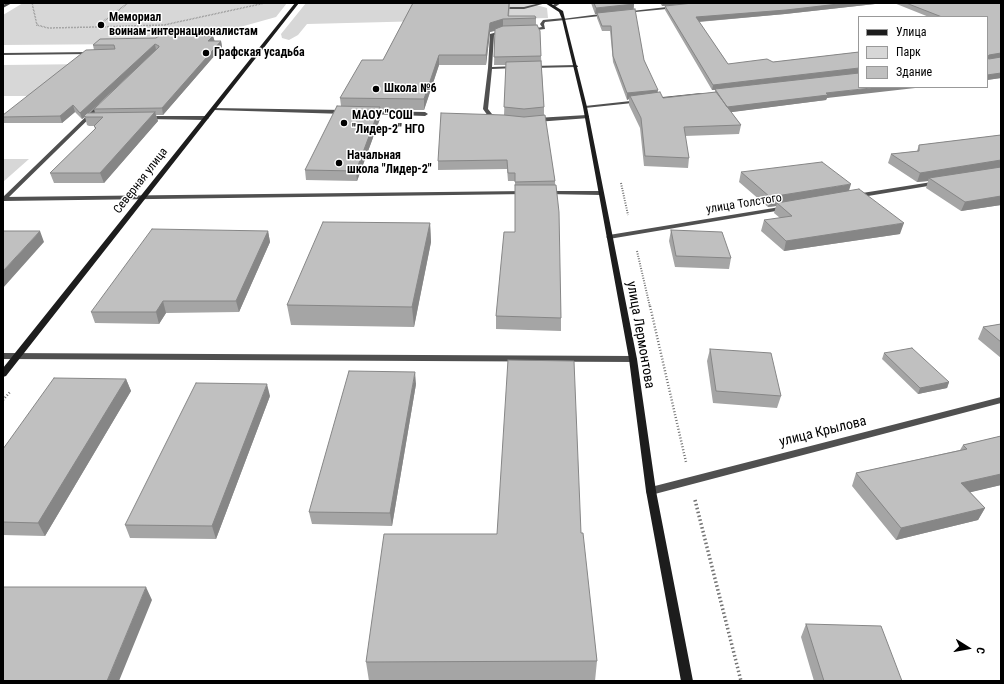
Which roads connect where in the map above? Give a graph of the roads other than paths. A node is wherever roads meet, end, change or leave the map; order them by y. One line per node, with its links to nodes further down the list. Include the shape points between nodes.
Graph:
1 (10, 3): 6 (street)
2 (297, 3): 21 (main road, Северная улица)
3 (483, 3): 4 (street, via 484,6 502,8)
4 (551, 4): 9 (main road, улица Лермонтова, via 561,11)
5 (678, 7): 7 (street)
6 (3, 8)
7 (618, 13)
8 (610, 14): 9 (street)
9 (564, 19): 10 (street, via 544,21 544,28 538,30); 14 (main road, улица Лермонтова)
10 (524, 30)
11 (510, 31): 17 (street, via 492,34)
12 (98, 53): 13 (street)
13 (3, 54)
14 (576, 66): 16 (street); 20 (main road, улица Лермонтова)
15 (521, 67): 17 (street)
16 (529, 67)
17 (490, 68): 30 (street, via 485,109 490,115)
18 (704, 94): 20 (street)
19 (103, 103): 28 (street)
20 (585, 107): 25 (main road, улица Лермонтова)
21 (214, 109): 22 (street); 27 (main road, Северная улица)
22 (354, 112)
23 (362, 112): 24 (street)
24 (425, 114)
25 (587, 117): 31 (street); 35 (main road, улица Лермонтова)
26 (142, 118): 27 (street)
27 (206, 118): 36 (main road, Северная улица)
28 (87, 119): 29 (street); 38 (street)
29 (95, 119)
30 (505, 119)
31 (532, 120)
32 (946, 181): 37 (street)
33 (530, 193): 36 (street)
34 (538, 193): 35 (street)
35 (601, 193): 40 (main road, улица Лермонтова)
36 (144, 197): 38 (street); 42 (main road, Северная улица)
37 (852, 197)
38 (3, 199)
39 (790, 207): 40 (street, улица Толстого)
40 (609, 237): 43 (main road, улица Лермонтова)
41 (3, 356): 42 (street)
42 (18, 356): 43 (street); 44 (main road, Северная улица)
43 (633, 359): 46 (main road, улица Лермонтова)
44 (3, 374)
45 (1001, 400): 46 (street, улица Крылова)
46 (651, 491): 47 (main road, улица Лермонтова)
47 (687, 681)

